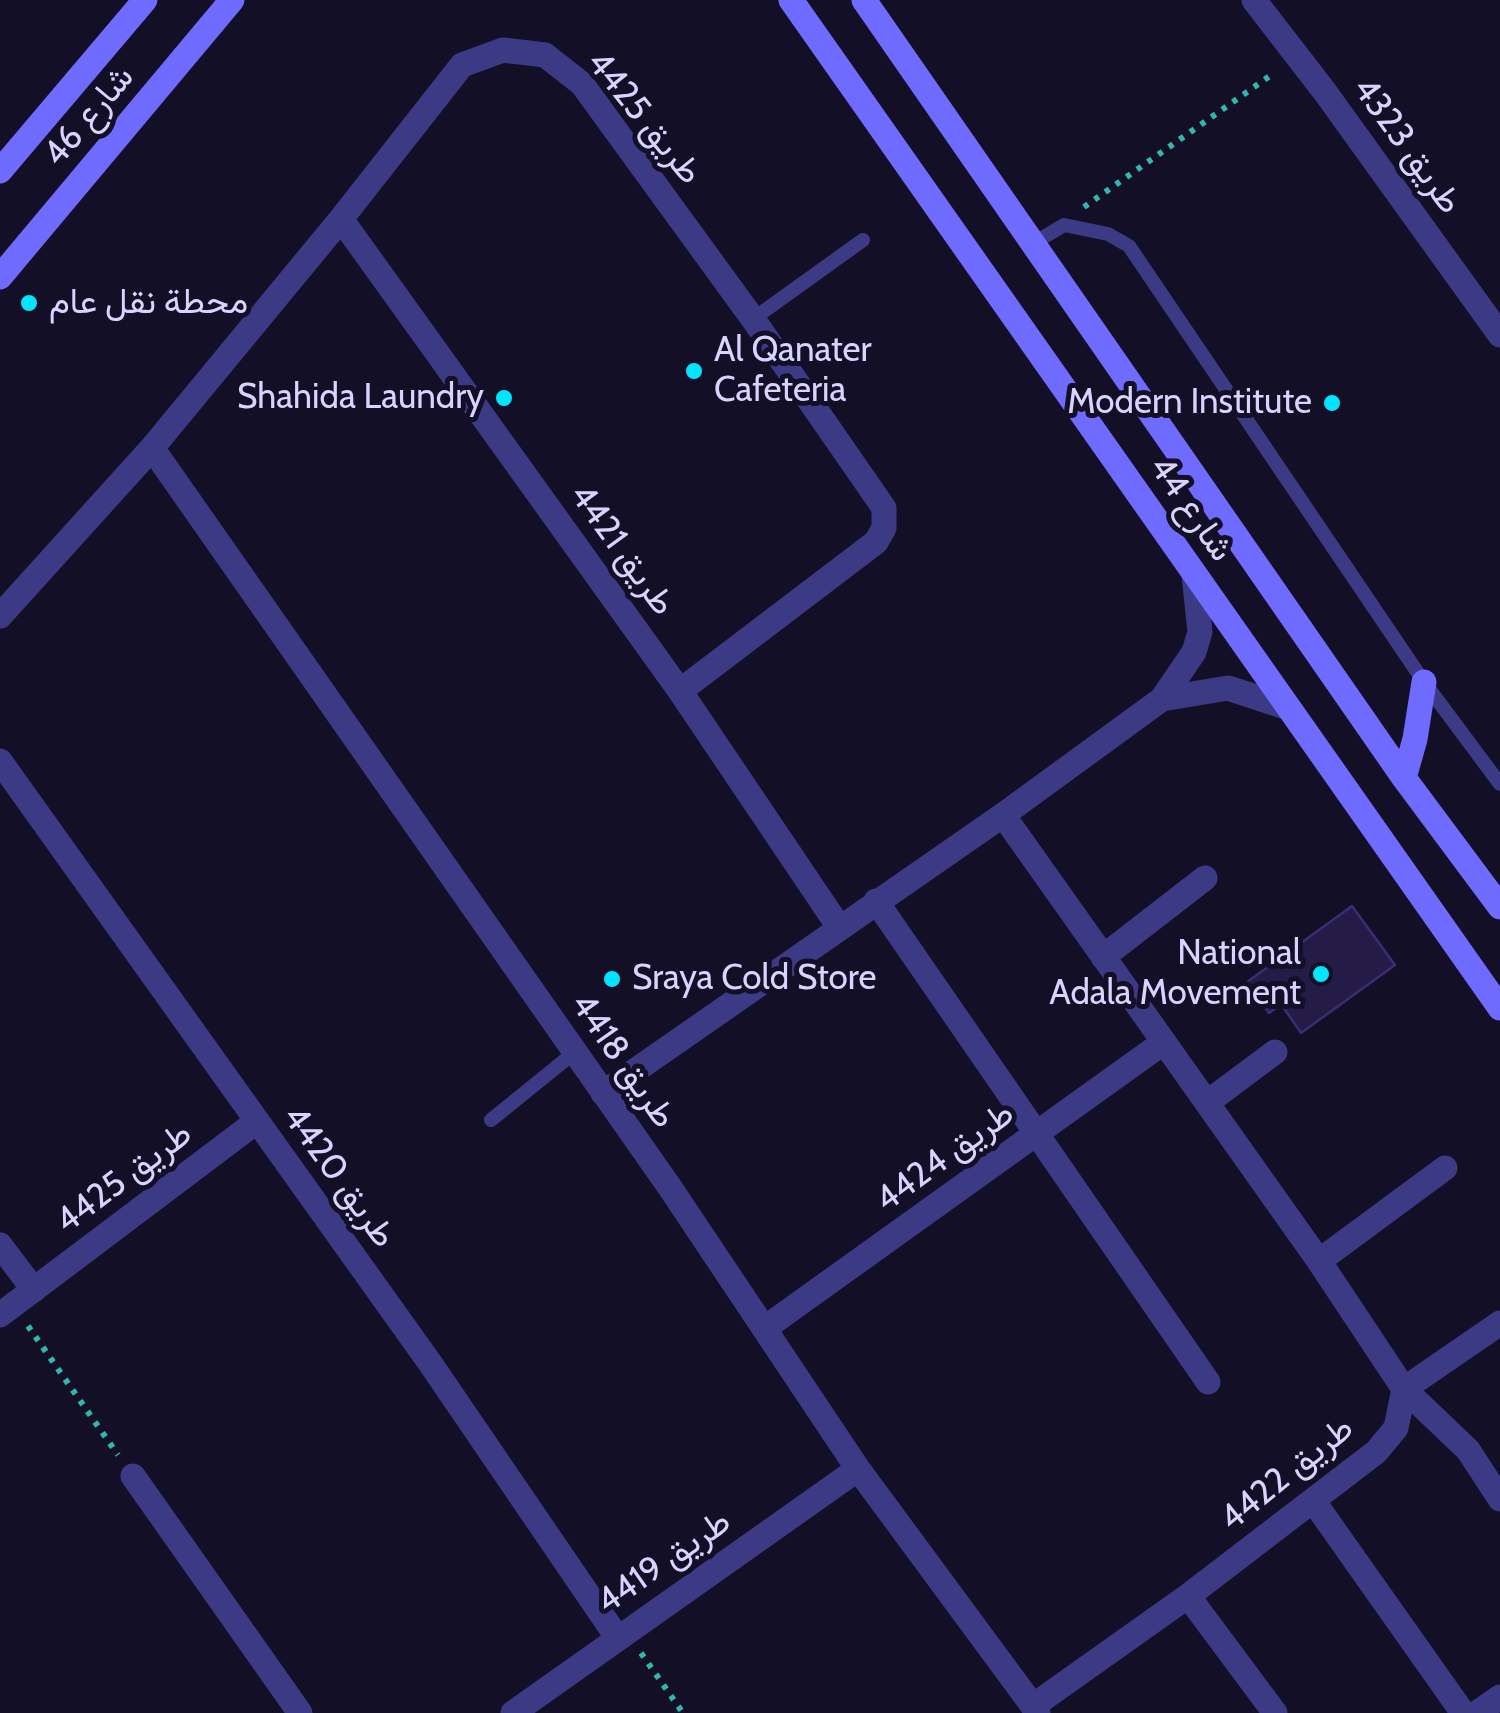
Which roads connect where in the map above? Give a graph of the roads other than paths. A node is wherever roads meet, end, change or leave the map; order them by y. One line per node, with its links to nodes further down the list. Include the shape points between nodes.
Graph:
1 (145, 0): 6 (main road, شارع 46)
2 (232, 0): 10 (main road, شارع 46)
3 (790, 0): 14 (main road, شارع 44)
4 (864, 0): 9 (main road, شارع 44)
5 (1254, 0): 12 (street, طريق 4323)
6 (0, 172)
7 (341, 220): 11 (street, طريق 4425, via 462,65 503,50 545,55 582,84); 13 (street, طريق 4425); 17 (street, طريق 4421)
8 (864, 240): 11 (lane)
9 (1034, 243): 16 (lane, via 1064,225 1108,234 1128,246); 21 (main road, شارع 44)
10 (0, 277)
11 (754, 320): 17 (street, طريق 4425, via 884,508 884,528 876,542)
12 (1499, 333)
13 (152, 448): 15 (street, طريق 4425); 31 (street, طريق 4418)
14 (1194, 575): 18 (street, via 1200,632); 19 (main road, شارع 44)
15 (0, 616)
16 (1424, 682): 21 (main road); 22 (lane)
17 (680, 691): 27 (street, طريق 4421)
18 (1162, 699): 19 (street, via 1228,688); 23 (street)
19 (1286, 707): 29 (main road, شارع 44)
20 (0, 760): 36 (street, طريق 4420)
21 (1404, 778): 26 (main road, شارع 44)
22 (1500, 784)
23 (1003, 815): 25 (street); 28 (street)
24 (1205, 878): 28 (street)
25 (876, 901): 27 (street); 37 (street)
26 (1500, 907)
27 (839, 927): 33 (street)
28 (1104, 957): 30 (street)
29 (1500, 1008)
30 (1164, 1042): 34 (street); 37 (street, طريق 4424)
31 (575, 1052): 33 (street, طريق 4418); 35 (lane)
32 (1275, 1052): 34 (street)
33 (603, 1093): 44 (street, طريق 4418)
34 (1208, 1102): 40 (street)
35 (491, 1120)
36 (256, 1122): 41 (street, طريق 4425); 52 (street, طريق 4420)
37 (1038, 1133): 44 (street, طريق 4424); 45 (street)
38 (1445, 1168): 40 (street)
39 (0, 1245): 41 (street)
40 (1319, 1261): 46 (street)
41 (34, 1290): 42 (street, طريق 4425)
42 (0, 1315)
43 (1500, 1323): 46 (street)
44 (765, 1328): 47 (street, طريق 4418)
45 (1208, 1382)
46 (1404, 1389): 49 (street, via 1468,1450); 50 (street, طريق 4422, via 1396,1428)
47 (858, 1469): 52 (street, طريق 4419); 54 (street, طريق 4418)
48 (133, 1476): 55 (street)
49 (1500, 1500)
50 (1314, 1502): 51 (street, طريق 4422); 58 (street)
51 (1188, 1596): 54 (street, طريق 4422); 57 (street)
52 (621, 1634): 56 (street, طريق 4419)
53 (1500, 1698): 59 (street)
54 (1035, 1710)
55 (300, 1713)
56 (513, 1713)
57 (1275, 1713)
58 (1463, 1713)
59 (1476, 1713)

